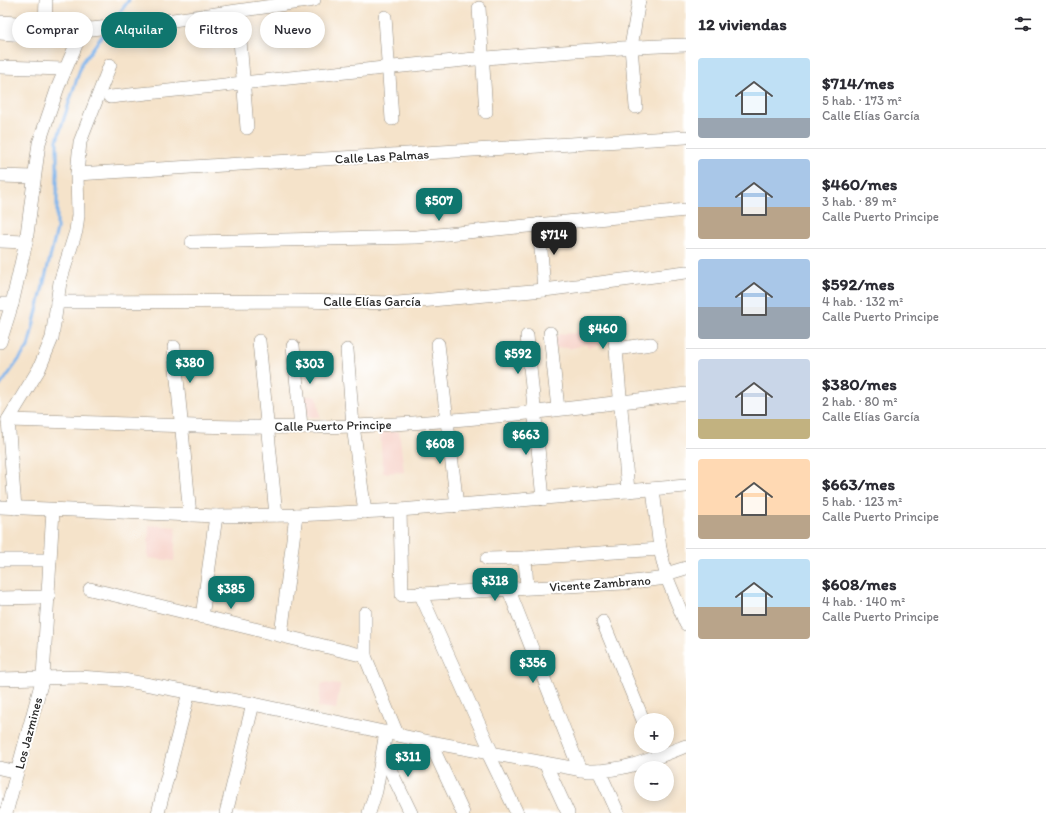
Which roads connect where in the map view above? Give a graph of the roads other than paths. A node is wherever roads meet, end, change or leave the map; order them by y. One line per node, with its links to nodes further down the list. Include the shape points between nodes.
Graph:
1 (46, 0): 5 (street)
2 (314, 0): 9 (street)
3 (639, 0): 13 (street)
4 (478, 8): 16 (street)
5 (46, 12)
6 (385, 17): 19 (street)
7 (0, 22): 8 (street)
8 (12, 23)
9 (93, 30)
10 (0, 33): 11 (street)
11 (12, 34)
12 (686, 44): 13 (street)
13 (631, 47): 16 (street); 23 (street)
14 (76, 48): 20 (street)
15 (241, 48): 21 (street)
16 (483, 60): 19 (street); 24 (street)
17 (110, 65): 28 (street, via 84,128)
18 (0, 67): 20 (street)
19 (389, 68): 21 (street); 25 (street)
20 (64, 70): 30 (street, via 39,144)
21 (244, 83): 22 (street); 26 (street)
22 (110, 97)
23 (636, 107)
24 (486, 112)
25 (392, 119)
26 (247, 128)
27 (686, 138): 28 (street, Calle Las Palmas)
28 (77, 174): 38 (street, via 76,231 60,282)
29 (0, 176): 30 (street)
30 (33, 177): 34 (street)
31 (686, 210): 32 (street)
32 (539, 224): 35 (street, via 417,237); 37 (street)
33 (0, 241): 34 (street)
34 (26, 242): 39 (street)
35 (192, 242)
36 (686, 272): 37 (street, Calle Elías García)
37 (544, 290): 38 (street, Calle Elías García, via 398,303)
38 (57, 302): 55 (street, via 52,338 45,356)
39 (6, 304): 44 (street)
40 (613, 324): 50 (street)
41 (550, 333): 53 (street)
42 (527, 336): 54 (street)
43 (259, 341): 58 (street)
44 (0, 342)
45 (438, 344): 56 (street)
46 (651, 344): 50 (street)
47 (293, 346): 59 (street)
48 (174, 347): 57 (street)
49 (347, 350): 60 (street)
50 (616, 350): 52 (street)
51 (686, 394): 52 (street, Calle Puerto Principe)
52 (620, 402): 53 (street, Calle Puerto Principe); 63 (street)
53 (558, 409): 54 (street, Calle Puerto Principe)
54 (534, 411): 56 (street, Calle Puerto Principe); 64 (street)
55 (8, 420): 57 (street, Calle Puerto Principe); 67 (street)
56 (448, 421): 60 (street, Calle Puerto Principe); 65 (street)
57 (182, 424): 58 (street, Calle Puerto Principe); 71 (street)
58 (267, 426): 59 (street, Calle Puerto Principe); 72 (street)
59 (301, 426): 60 (street, Calle Puerto Principe)
60 (353, 426): 70 (street)
61 (686, 486): 62 (street)
62 (653, 489): 63 (street); 75 (street)
63 (628, 492): 64 (street)
64 (543, 499): 65 (street)
65 (457, 506): 69 (street)
66 (0, 507): 67 (street)
67 (15, 508): 68 (street)
68 (53, 510): 71 (street); 78 (street, Los Jazmines)
69 (400, 510): 70 (street); 85 (street, Vicente Zambrano, via 402,594)
70 (365, 512): 73 (street)
71 (190, 515): 74 (street)
72 (276, 515): 73 (street); 74 (street)
73 (296, 515): 92 (street)
74 (216, 516): 89 (street)
75 (660, 549): 76 (street); 81 (street)
76 (526, 558): 79 (street); 82 (street)
77 (0, 560): 78 (street)
78 (50, 560): 86 (street, Los Jazmines)
79 (487, 560)
80 (686, 568): 81 (street, Vicente Zambrano)
81 (667, 576): 82 (street, Vicente Zambrano, via 624,583); 91 (street)
82 (527, 587): 83 (street, Vicente Zambrano)
83 (508, 588): 85 (street, Vicente Zambrano); 108 (street)
84 (90, 590): 89 (street)
85 (420, 593): 103 (street)
86 (49, 597): 87 (street); 94 (street, Los Jazmines)
87 (0, 598)
88 (365, 612): 93 (street)
89 (202, 616): 92 (street)
90 (603, 622): 98 (street)
91 (686, 624)
92 (281, 635): 93 (street)
93 (365, 656): 99 (street)
94 (43, 677): 95 (street); 96 (street, via 115,680); 109 (street, Los Jazmines)
95 (0, 679)
96 (189, 692): 97 (street); 112 (street)
97 (253, 704): 99 (street); 113 (street)
98 (640, 713)
99 (391, 733): 100 (street); 105 (street)
100 (430, 742): 103 (street); 116 (street)
101 (686, 746): 102 (street)
102 (674, 748)
103 (490, 753): 106 (street); 117 (street)
104 (652, 753): 110 (street, via 622,768)
105 (383, 755): 114 (street); 115 (street)
106 (545, 763): 108 (street); 118 (street)
107 (0, 768): 109 (street)
108 (580, 770): 110 (street)
109 (17, 772): 111 (street, Los Jazmines)
110 (599, 772): 119 (street)
111 (6, 813)
112 (158, 813)
113 (226, 813)
114 (369, 813)
115 (411, 813)
116 (463, 813)
117 (517, 813)
118 (568, 813)
119 (618, 813)

